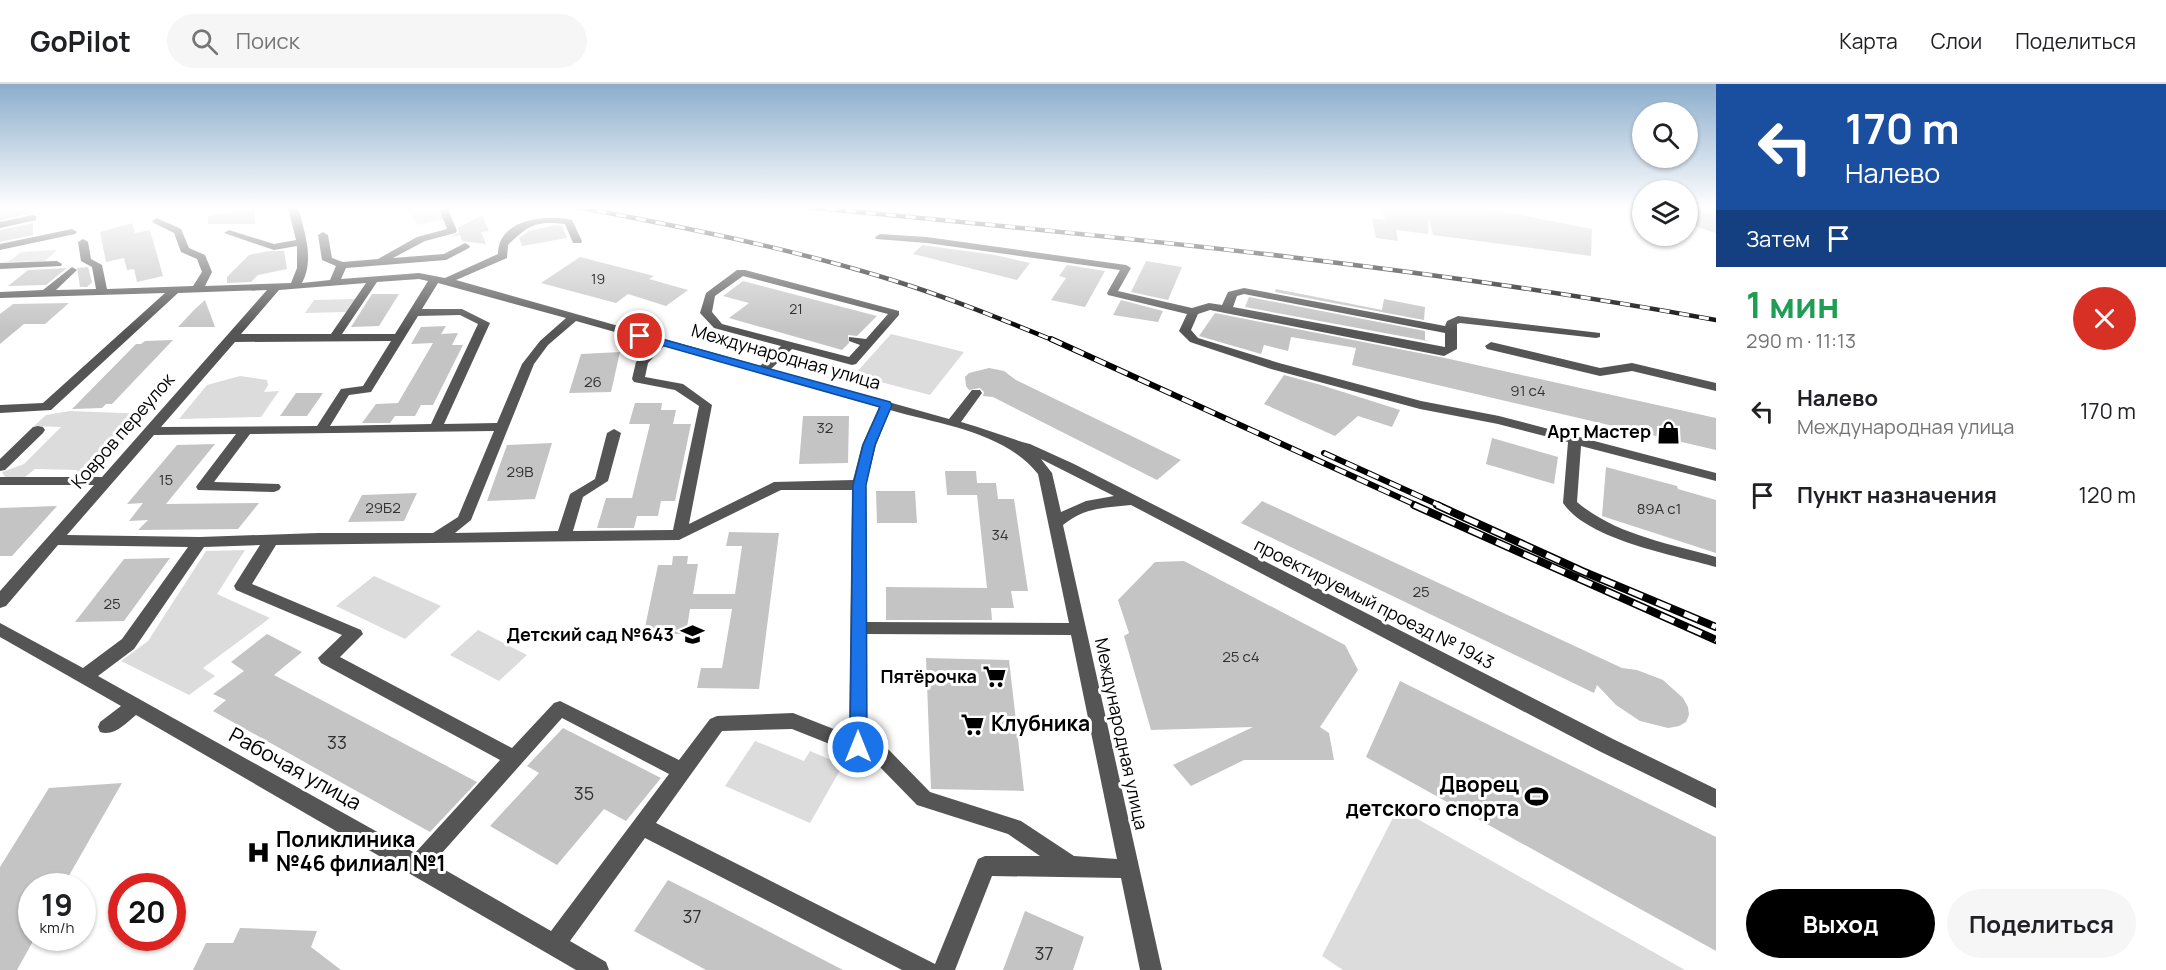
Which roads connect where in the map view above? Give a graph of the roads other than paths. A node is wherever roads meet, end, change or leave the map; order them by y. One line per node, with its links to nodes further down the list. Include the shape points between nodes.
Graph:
1 (84, 248): 21 (street, via 86,261 97,265)
2 (184, 248): 19 (street, via 201,257 207,272)
3 (302, 248): 18 (street, via 304,271)
4 (325, 248): 11 (street, via 327,260)
5 (402, 248): 9 (street)
6 (461, 248): 9 (street, via 446,257)
7 (503, 248): 15 (street, via 502,256)
8 (986, 248): 25 (street, via 1126,268 1112,293)
9 (378, 262): 11 (street)
10 (57, 264): 12 (street)
11 (342, 265): 16 (street)
12 (0, 266)
13 (72, 270): 22 (street)
14 (374, 279): 15 (street, Международная улица, via 410,276); 16 (street, Международная улица); 33 (street)
15 (441, 280): 26 (street); 27 (street, Международная улица)
16 (334, 283): 18 (street, Международная улица)
17 (276, 286): 18 (street, Международная улица); 19 (street, Международная улица); 34 (street, Ковров переулок)
18 (295, 286)
19 (196, 289): 20 (street, Международная улица)
20 (175, 290): 21 (street, Международная улица); 44 (street, via 46,407)
21 (102, 292): 22 (street, Международная улица)
22 (45, 294): 23 (street, Международная улица)
23 (0, 295)
24 (1227, 308): 25 (street, via 1209,306); 30 (street, via 1232,294 1244,291); 30 (street, via 1440,352 1451,349)
25 (1193, 312): 53 (street, via 1185,331 1194,340 1420,405)
26 (414, 313): 32 (street); 47 (street, via 462,312 484,323)
27 (574, 317): 36 (street, Международная улица); 46 (street, via 544,343 528,364)
28 (870, 323): 29 (street)
29 (883, 326): 37 (street); 38 (street, via 895,313 741,272 710,295 706,313 718,326)
30 (1451, 331): 31 (street, via 1452,321 1458,319)
31 (1596, 335)
32 (399, 337): 33 (street); 49 (street, via 367,389 345,392)
33 (334, 338): 34 (street)
34 (231, 339): 50 (street, Ковров переулок)
35 (853, 339): 37 (street)
36 (662, 342): 40 (street, Международная улица); 63 (street, via 642,362 638,379 679,387 706,405)
37 (868, 343): 38 (street, via 852,361)
38 (790, 345): 40 (street)
39 (1491, 345): 41 (street, via 1600,372 1632,367)
40 (762, 370): 43 (street, Международная улица)
41 (1716, 387)
42 (976, 393): 45 (street)
43 (886, 405): 45 (street, Международная улица); 59 (street, via 869,445)
44 (0, 409)
45 (953, 423): 54 (street, Международная улица)
46 (503, 427): 47 (street); 65 (street, via 464,520)
47 (436, 428): 49 (street)
48 (38, 430): 55 (street)
49 (321, 430): 51 (street)
50 (149, 431): 51 (street); 58 (street, Ковров переулок)
51 (246, 431): 60 (street, via 202,487)
52 (614, 433): 64 (street, via 601,481 577,494)
53 (1575, 440): 56 (street); 69 (street, via 1570,503 1579,512 1612,530)
54 (1014, 443): 61 (street, проектируемый проезд № 1943); 62 (street, Международная улица, via 1046,473)
55 (0, 467)
56 (1716, 477)
57 (0, 481): 58 (street)
58 (105, 482): 66 (street, Ковров переулок)
59 (860, 485): 63 (street, via 779,484); 71 (street)
60 (274, 487)
61 (1133, 502): 62 (street, via 1108,501 1073,508); 80 (street, проектируемый проезд № 1943)
62 (1057, 522): 73 (street, Международная улица)
63 (679, 535): 64 (street)
64 (564, 536): 65 (street)
65 (436, 538): 67 (street)
66 (54, 540): 68 (street); 70 (street, Ковров переулок)
67 (271, 540): 68 (street); 78 (street, via 242,586 355,634 327,658)
68 (200, 542): 74 (street, via 128,644)
69 (1716, 562)
70 (0, 602)
71 (859, 628): 73 (street); 77 (street)
72 (0, 629): 74 (street, Рабочая улица)
73 (1078, 629): 84 (street, Международная улица)
74 (83, 677): 75 (street, Рабочая улица)
75 (134, 706): 76 (street); 82 (street, Рабочая улица)
76 (107, 727)
77 (858, 747): 79 (street, via 793,721 717,723); 83 (street, via 882,756 924,799 1014,827)
78 (514, 758): 79 (street, via 560,708); 82 (street)
79 (682, 771): 81 (street)
80 (1716, 799)
81 (642, 826): 85 (street); 87 (street)
82 (417, 865): 85 (street, Рабочая улица)
83 (1071, 866): 84 (street); 88 (street, via 985,866)
84 (1130, 869): 89 (street, Международная улица)
85 (554, 945): 86 (street, Рабочая улица)
86 (598, 970)
87 (926, 970)
88 (944, 970)
89 (1151, 970)

